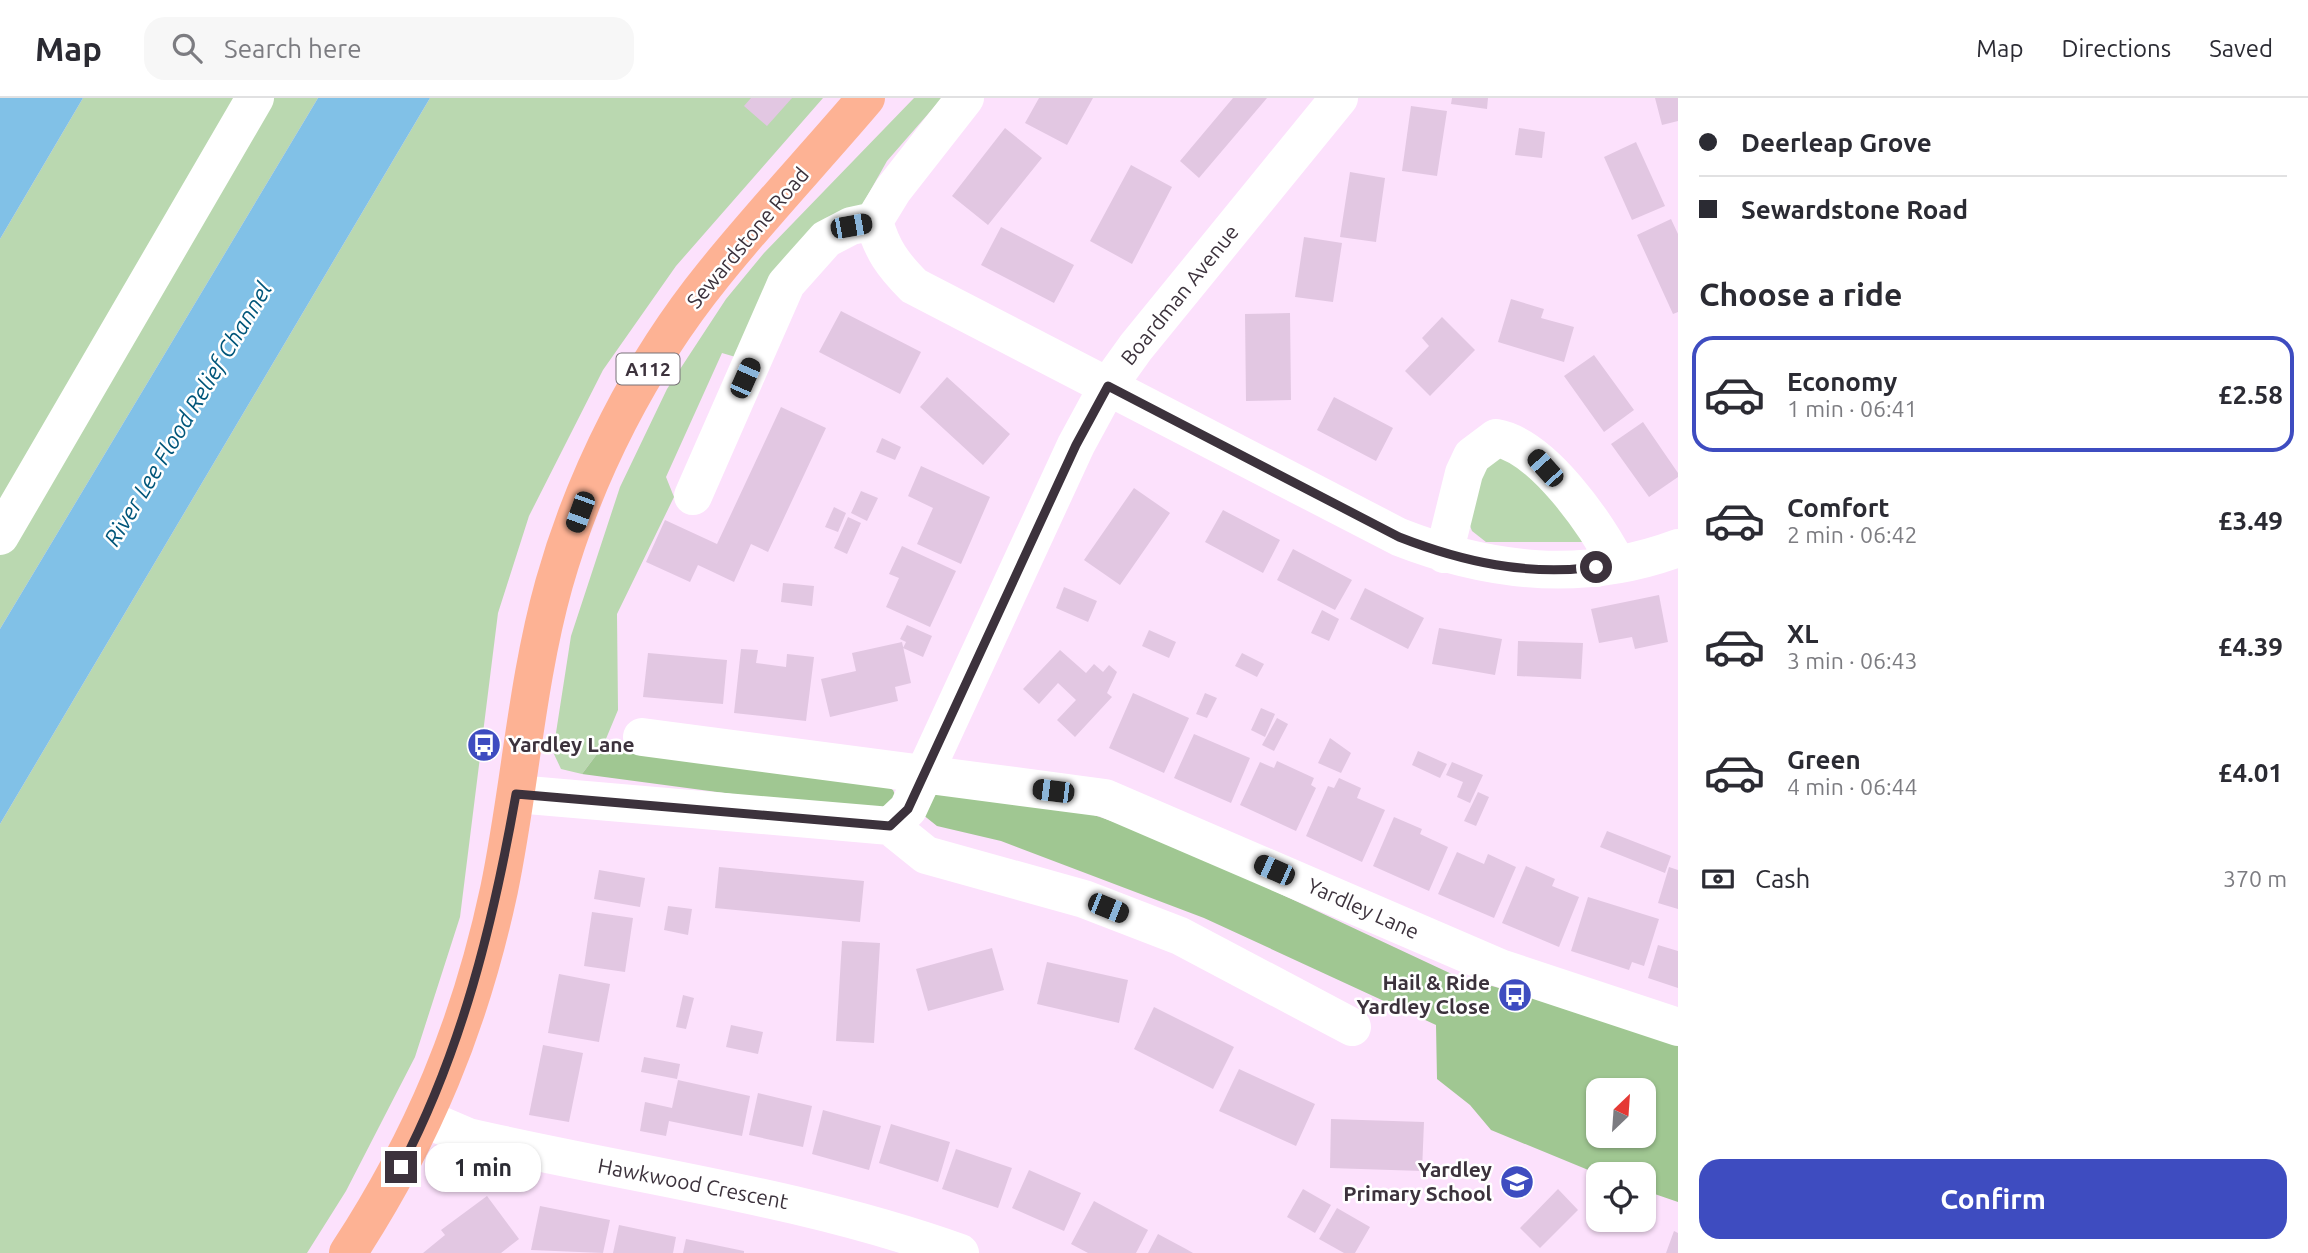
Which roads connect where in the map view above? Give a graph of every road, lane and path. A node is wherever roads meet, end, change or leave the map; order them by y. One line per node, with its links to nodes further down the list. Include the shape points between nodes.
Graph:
1 (255, 98): 8 (street)
2 (866, 98): 14 (main road, Sewardstone Road / A112, via 712,276 635,387 588,488 554,585)
3 (965, 98): 5 (street)
4 (1339, 98): 6 (street, Boardman Avenue)
5 (874, 221): 6 (street, via 891,264 914,286); 7 (street, via 826,239 786,284)
6 (1108, 386): 10 (street, via 1399,537); 13 (street, Boardman Avenue, via 1076,445)
7 (693, 496)
8 (0, 536)
9 (1677, 550): 11 (street)
10 (1444, 554): 11 (street, via 1511,569); 11 (street, via 1464,473 1472,456 1496,438 1528,450 1595,524)
11 (1617, 564)
12 (642, 737): 13 (street, Yardley Lane)
13 (924, 775): 15 (street, via 908,809); 17 (street, Yardley Lane, via 1121,803 1500,968)
14 (516, 794): 15 (street); 18 (main road, Sewardstone Road / A112, via 480,966 461,1031)
15 (890, 826): 16 (street, via 926,855 1084,899 1180,936)
16 (1352, 1027)
17 (1678, 1027)
18 (426, 1119): 19 (main road, Sewardstone Road / A112, via 388,1192); 20 (street, Hawkwood Crescent, via 480,1140 804,1206)
19 (348, 1253)
20 (960, 1253)

